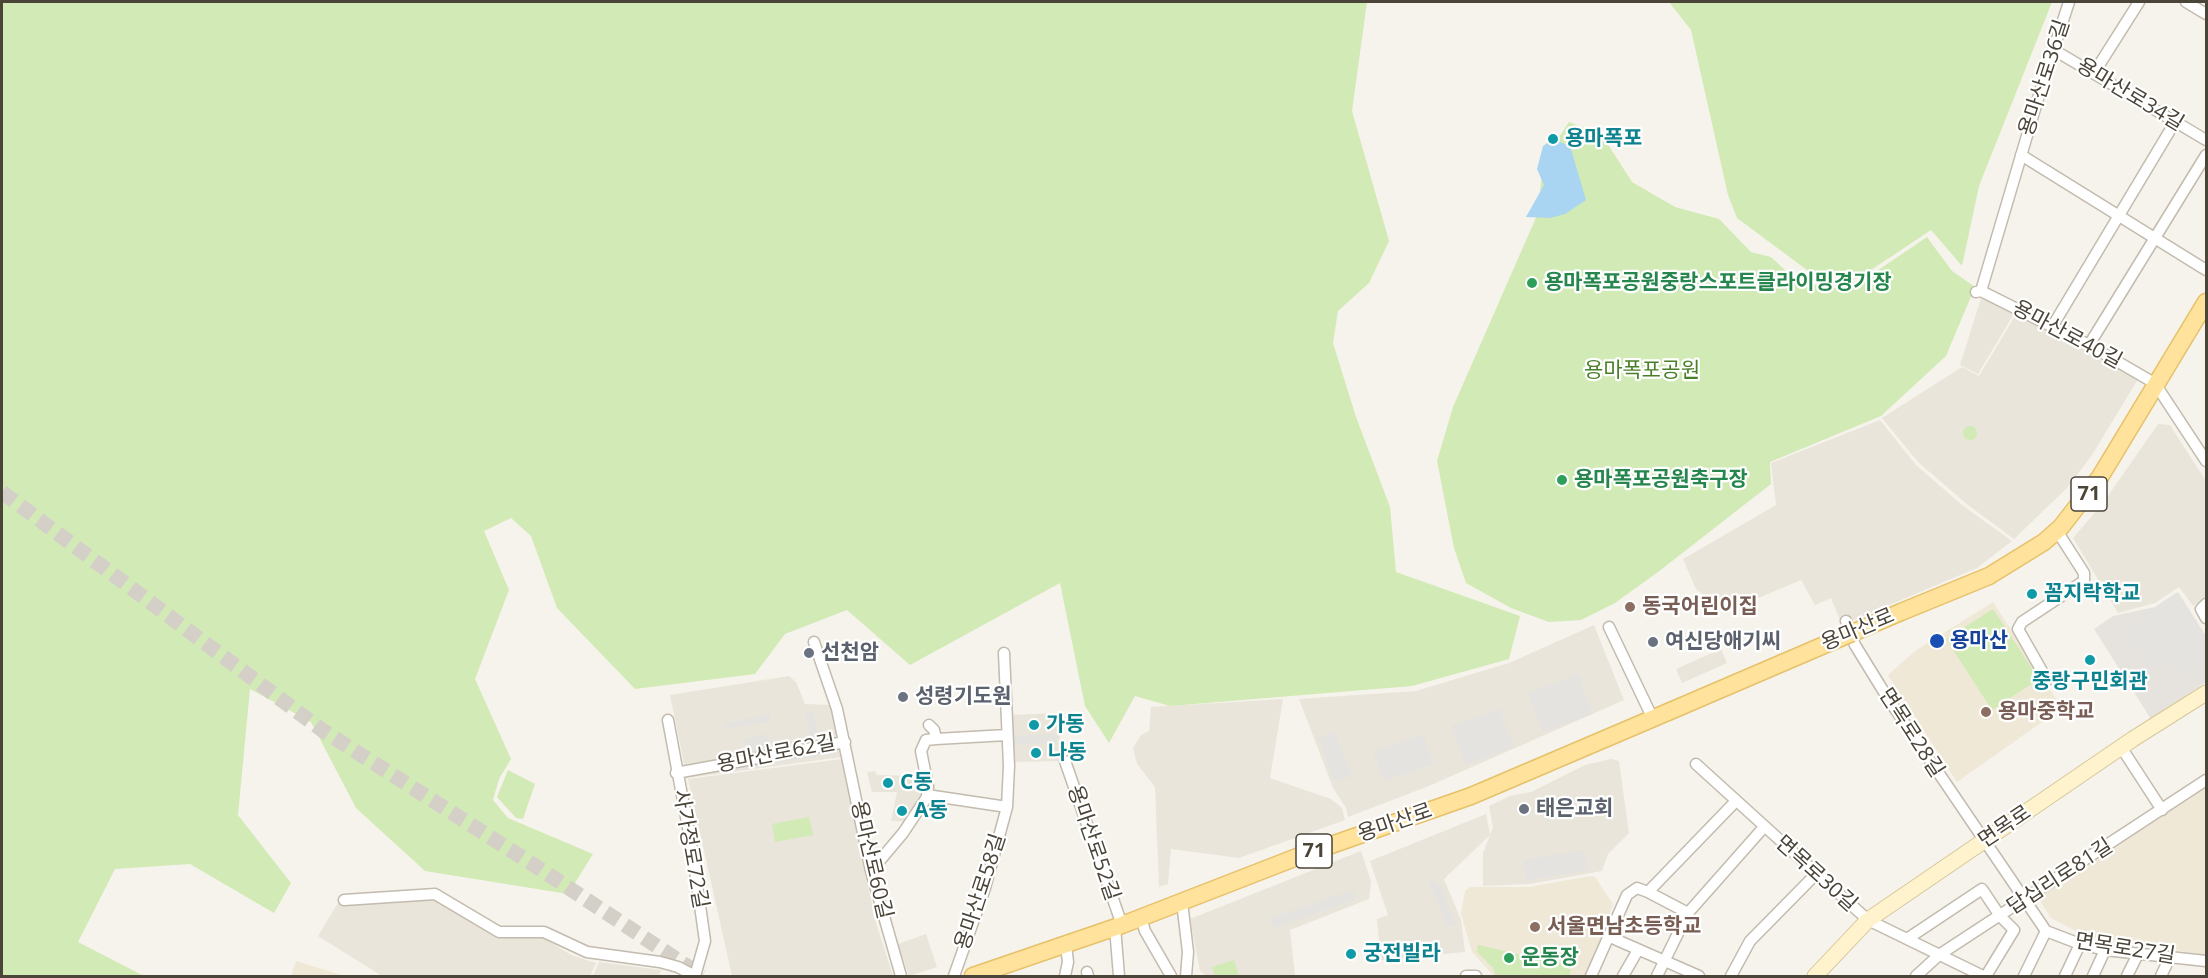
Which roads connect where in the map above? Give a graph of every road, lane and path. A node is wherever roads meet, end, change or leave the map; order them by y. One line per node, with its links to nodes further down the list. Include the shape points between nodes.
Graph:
1 (2069, 2): 5 (street, 용마산로36길)
2 (2139, 2): 6 (street)
3 (2186, 2): 4 (street)
4 (2206, 14)
5 (2054, 50): 6 (street, 용마산로34길); 9 (street, 용마산로36길)
6 (2094, 73): 7 (street, 용마산로34길)
7 (2175, 122): 8 (street, 용마산로34길); 11 (street)
8 (2206, 140)
9 (2021, 155): 11 (street, 용마산로36길); 14 (street, 용마산로36길)
10 (2206, 155): 12 (street)
11 (2119, 216): 12 (street, 용마산로36길); 16 (street)
12 (2154, 238): 13 (street, 용마산로36길); 17 (street)
13 (2206, 270)
14 (1979, 292): 16 (street, 용마산로40길)
15 (2206, 302): 18 (main road, 용마산로 / 71)
16 (2052, 327): 17 (street, 용마산로40길)
17 (2089, 345): 18 (street, 용마산로40길)
18 (2156, 385): 19 (street); 21 (main road, 용마산로 / 71, via 2087,497)
19 (2202, 446): 20 (street)
20 (2206, 461)
21 (2057, 531): 26 (street, via 2084,573 2084,581 2022,622 2018,629); 28 (main road, 용마산로 / 71, bridge, via 1989,576)
22 (1846, 621): 44 (street, 면목로28길, via 1855,645 1887,697)
23 (1609, 627): 28 (street)
24 (814, 642): 33 (street, 용마산로62길, via 834,696)
25 (1004, 653): 31 (street, 용마산로58길)
26 (2047, 680)
27 (2206, 693): 34 (street, 면목로)
28 (1660, 716): 50 (main road, 용마산로 / 71, via 1471,796)
29 (668, 720): 37 (street, 사가정로72길)
30 (929, 725): 32 (street)
31 (1007, 735): 32 (street); 41 (street, 용마산로58길)
32 (936, 739): 39 (street, via 927,740 921,751)
33 (845, 742): 37 (street, 용마산로62길); 45 (street, 용마산로60길)
34 (2121, 747): 42 (street); 44 (street, 면목로)
35 (1065, 760): 55 (street, 용마산로52길)
36 (1696, 764): 40 (street, 면목로30길)
37 (676, 773): 70 (street, 사가정로72길, via 705,941)
38 (2206, 780): 42 (street, 답십리로81길)
39 (927, 795): 41 (street, 용마산로58길); 45 (street, via 905,831)
40 (1736, 801): 43 (street, 면목로30길); 47 (street)
41 (1007, 807): 72 (street, 용마산로58길, via 985,888)
42 (2162, 810): 49 (street, 답십리로81길)
43 (1764, 827): 46 (street, 면목로30길); 51 (street, 면목로30길)
44 (1984, 841): 49 (street, 면목로27길); 54 (street, 면목로)
45 (871, 871): 71 (street, 용마산로60길)
46 (1817, 873): 54 (street, 면목로30길); 83 (street, via 1750,941)
47 (1648, 892): 51 (street); 57 (street, via 1637,888 1627,895)
48 (344, 900): 70 (street, via 435,894 499,932 544,932 587,952 660,962)
49 (2025, 900): 52 (street, 답십리로81길); 56 (street, 면목로27길)
50 (1182, 902): 53 (main road, 용마산로 / 71); 77 (street, via 1188,952)
51 (1688, 913): 67 (street, 면목로30길)
52 (2000, 916): 58 (street, via 1982,889); 64 (street, 답십리로81길); 86 (street, via 2014,930)
53 (1141, 918): 55 (main road, 용마산로 / 71); 76 (street)
54 (1868, 920): 58 (street, 면목로30길); 84 (street, 면목로)
55 (1118, 926): 60 (main road, 용마산로 / 71); 75 (street, 용마산로52길)
56 (2046, 931): 59 (street, 면목로27길); 87 (street)
57 (1610, 937): 61 (street); 69 (street)
58 (1907, 939): 64 (street, 면목로30길)
59 (2080, 944): 62 (street, 면목로27길); 88 (street)
60 (1066, 945): 68 (main road, 용마산로 / 71); 74 (street)
61 (1638, 950): 67 (street); 80 (street)
62 (2105, 950): 63 (street, 면목로27길); 89 (street)
63 (2138, 954): 65 (street, 면목로27길); 90 (street)
64 (1939, 955): 85 (street, 답십리로81길); 86 (street, 면목로30길)
65 (2170, 957): 66 (street, 면목로27길); 91 (street)
66 (2206, 961)
67 (1665, 962): 81 (street, 면목로30길); 82 (street)
68 (1001, 972): 73 (main road, 용마산로 / 71)
69 (1594, 975)
70 (695, 976)
71 (901, 976)
72 (954, 976)
73 (973, 976)
74 (1065, 976)
75 (1119, 976)
76 (1171, 976)
77 (1186, 976)
78 (1466, 976): 79 (street)
79 (1476, 976)
80 (1623, 976)
81 (1657, 976)
82 (1699, 976)
83 (1731, 976)
84 (1815, 976)
85 (1916, 976)
86 (1984, 976)
87 (2024, 976)
88 (2065, 976)
89 (2093, 976)
90 (2127, 976)
91 (2161, 976)

